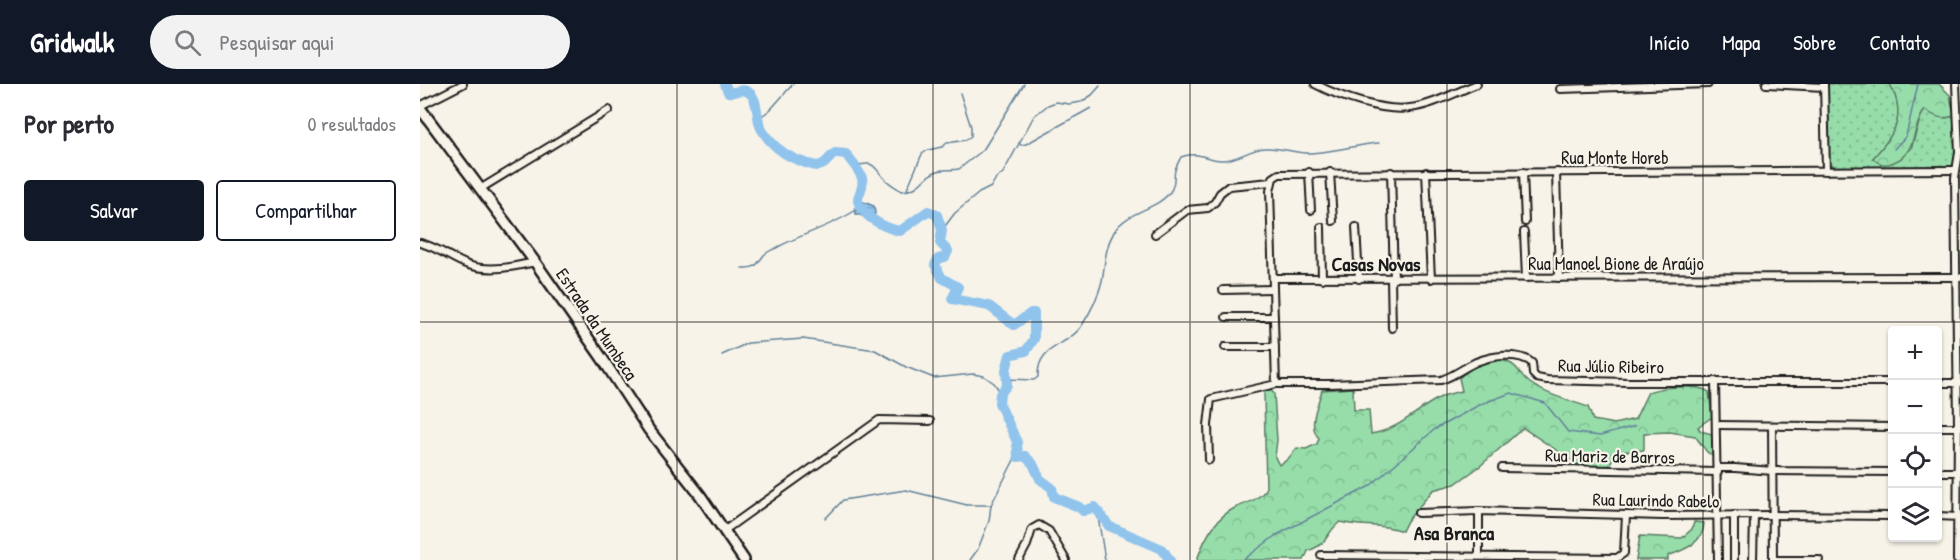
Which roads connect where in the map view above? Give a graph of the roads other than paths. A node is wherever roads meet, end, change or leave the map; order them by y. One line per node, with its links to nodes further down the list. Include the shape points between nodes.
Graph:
1 (463, 84): 10 (street)
2 (1315, 84): 3 (street, via 1366,103 1408,109)
3 (1477, 84)
4 (1708, 84): 9 (street)
5 (1766, 84): 6 (street)
6 (1784, 84): 8 (street)
7 (1956, 84): 19 (street)
8 (1824, 86): 12 (street)
9 (1560, 89)
10 (420, 107): 21 (main road, Estrada da Mumbeca)
11 (609, 110): 21 (street)
12 (1826, 171): 18 (street, Rua Monte Horeb); 19 (street, Rua Monte Horeb)
13 (1309, 172): 14 (street, Rua Monte Horeb); 20 (street, Rua Monte Horeb, via 1282,173 1275,175); 22 (street)
14 (1330, 172): 15 (street, Rua Monte Horeb); 23 (street)
15 (1391, 172): 16 (street, Rua Monte Horeb); 37 (street)
16 (1426, 172): 17 (street, Rua Monte Horeb); 38 (street)
17 (1523, 172): 18 (street, Rua Monte Horeb); 24 (street)
18 (1556, 172): 34 (street)
19 (1957, 175): 31 (street)
20 (1272, 182): 28 (street, via 1229,186 1208,208 1187,210); 32 (street)
21 (480, 189): 30 (main road, Estrada da Mumbeca)
22 (1311, 210)
23 (1333, 221)
24 (1525, 222)
25 (1321, 227): 35 (street)
26 (1356, 227): 36 (street)
27 (1524, 232): 33 (street)
28 (1155, 234)
29 (420, 243): 30 (street, via 468,265 511,267)
30 (535, 262): 74 (main road, Estrada da Mumbeca, via 654,437)
31 (1958, 277): 34 (street, Rua Manoel Bione de Araújo); 49 (street)
32 (1273, 278): 35 (street, Rua Manoel Bione de Araújo); 39 (street)
33 (1526, 278): 34 (street, Rua Manoel Bione de Araújo); 38 (street, Rua Manoel Bione de Araújo)
34 (1559, 278)
35 (1322, 279): 36 (street, Rua Manoel Bione de Araújo)
36 (1359, 279): 37 (street, Rua Manoel Bione de Araújo)
37 (1393, 279): 38 (street, Rua Manoel Bione de Araújo); 43 (street)
38 (1431, 279)
39 (1273, 289): 40 (street); 41 (street)
40 (1223, 290)
41 (1274, 316): 42 (street); 45 (street)
42 (1226, 317)
43 (1392, 328)
44 (1225, 347): 45 (street)
45 (1275, 347): 50 (street)
46 (1715, 381): 47 (street, Rua Júlio Ribeiro); 50 (street, Rua Júlio Ribeiro, via 1539,380 1530,361 1515,356 1475,363 1441,380); 52 (street)
47 (1888, 382)
48 (1942, 383): 49 (street)
49 (1959, 383): 56 (street)
50 (1276, 384): 57 (street, via 1211,399)
51 (930, 421): 74 (street, via 879,420)
52 (1716, 425): 53 (street); 59 (street)
53 (1772, 426): 54 (street); 60 (street)
54 (1888, 427)
55 (1942, 427): 56 (street)
56 (1959, 427): 63 (street)
57 (1209, 460)
58 (1502, 468): 59 (street, Rua Mariz de Barros)
59 (1718, 470): 60 (street, Rua Mariz de Barros); 69 (street)
60 (1773, 471): 61 (street, Rua Mariz de Barros); 68 (street)
61 (1888, 472)
62 (1942, 472): 63 (street)
63 (1959, 472): 73 (street)
64 (1479, 512): 65 (street, Rua Laurindo Rabelo); 66 (street, Rua Laurindo Rabelo); 76 (street)
65 (1418, 513)
66 (1626, 515): 69 (street, Rua Laurindo Rabelo); 76 (street, via 1624,553 1620,557)
67 (1734, 515): 69 (street, Rua Laurindo Rabelo); 70 (street, Rua Laurindo Rabelo); 81 (street)
68 (1772, 515): 70 (street, Rua Laurindo Rabelo); 71 (street, Rua Laurindo Rabelo); 83 (street)
69 (1718, 516): 80 (street)
70 (1754, 516): 82 (street)
71 (1888, 516)
72 (1942, 516): 73 (street)
73 (1959, 517): 85 (street)
74 (725, 530): 77 (main road, Estrada da Mumbeca)
75 (1321, 555): 76 (street)
76 (1479, 556)
77 (744, 560)
78 (1019, 560): 79 (street, via 1032,529 1039,525 1048,531)
79 (1066, 560)
80 (1718, 560)
81 (1734, 560)
82 (1753, 560)
83 (1773, 560): 84 (street)
84 (1819, 560)
85 (1957, 560)

